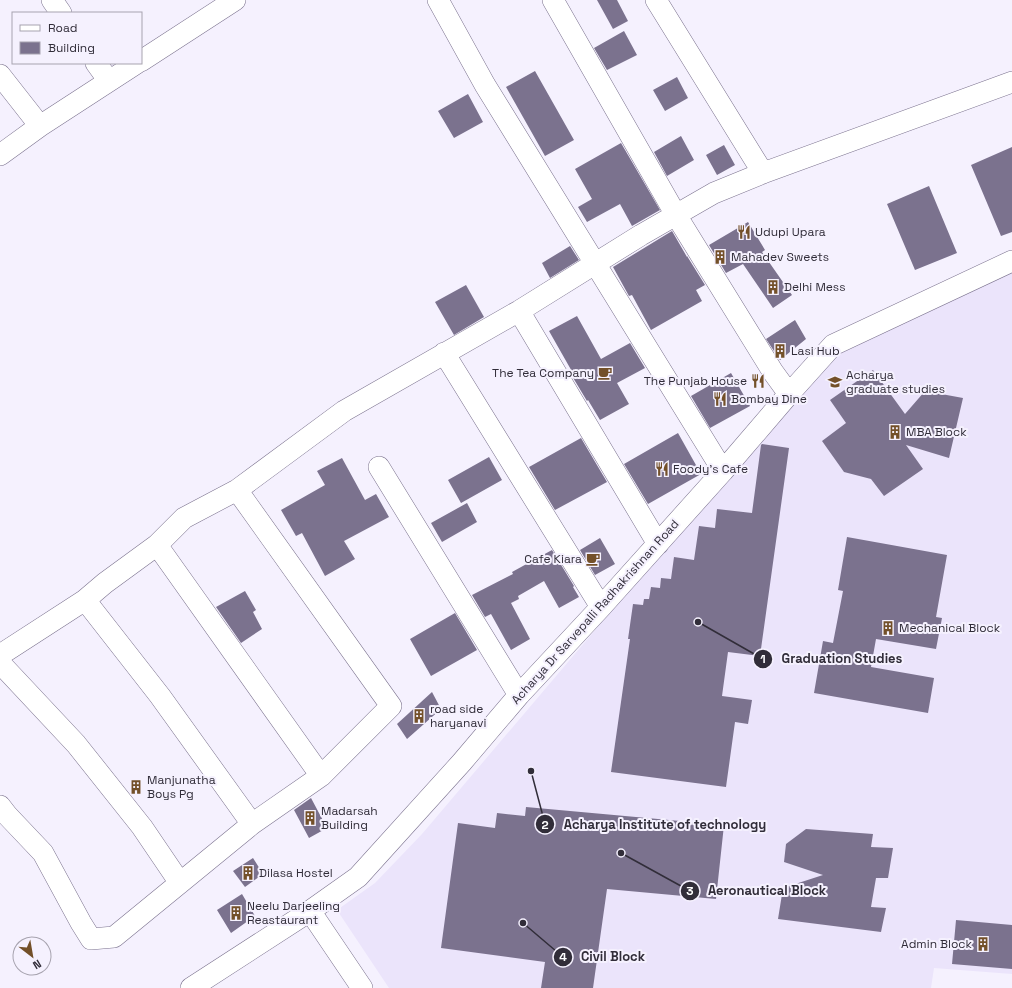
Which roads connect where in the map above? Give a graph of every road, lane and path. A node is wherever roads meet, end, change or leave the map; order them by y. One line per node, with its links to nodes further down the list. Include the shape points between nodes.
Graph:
1 (52, 0): 6 (street)
2 (235, 0): 7 (street)
3 (438, 0): 18 (street, via 486,85)
4 (553, 0): 16 (street)
5 (656, 0): 15 (street)
6 (60, 12)
7 (142, 60)
8 (97, 64): 11 (street)
9 (136, 64): 11 (street)
10 (0, 74): 13 (street)
11 (109, 81): 13 (street)
12 (1012, 82): 15 (street)
13 (40, 126): 14 (street)
14 (0, 155)
15 (763, 173): 16 (street, via 714,194)
16 (676, 215): 18 (street); 21 (street, via 772,372)
17 (1012, 261): 21 (street, Acharya Dr Sarvepalli Radhakrishnan Road, via 834,345)
18 (596, 264): 19 (street); 23 (street)
19 (519, 311): 20 (street); 25 (street)
20 (444, 353): 24 (street, via 344,411); 28 (street)
21 (789, 394): 23 (street, Acharya Dr Sarvepalli Radhakrishnan Road)
22 (379, 467): 31 (street)
23 (723, 471): 25 (street, Acharya Dr Sarvepalli Radhakrishnan Road)
24 (236, 490): 26 (street, via 184,518); 32 (street, via 391,706)
25 (658, 544): 28 (street, Acharya Dr Sarvepalli Radhakrishnan Road)
26 (157, 545): 27 (street); 32 (street)
27 (85, 600): 29 (street); 34 (street, via 160,696)
28 (601, 607): 31 (street, Acharya Dr Sarvepalli Radhakrishnan Road)
29 (0, 655)
30 (0, 662): 35 (street, via 76,744 142,827)
31 (519, 696): 36 (street, Acharya Dr Sarvepalli Radhakrishnan Road, via 358,877)
32 (321, 776): 34 (street)
33 (0, 806): 35 (street, via 43,853 91,939 114,937)
34 (252, 824): 35 (street)
35 (180, 883)
36 (310, 911): 37 (street, Acharya Dr Sarvepalli Radhakrishnan Road); 38 (street)
37 (202, 985)
38 (362, 988)

